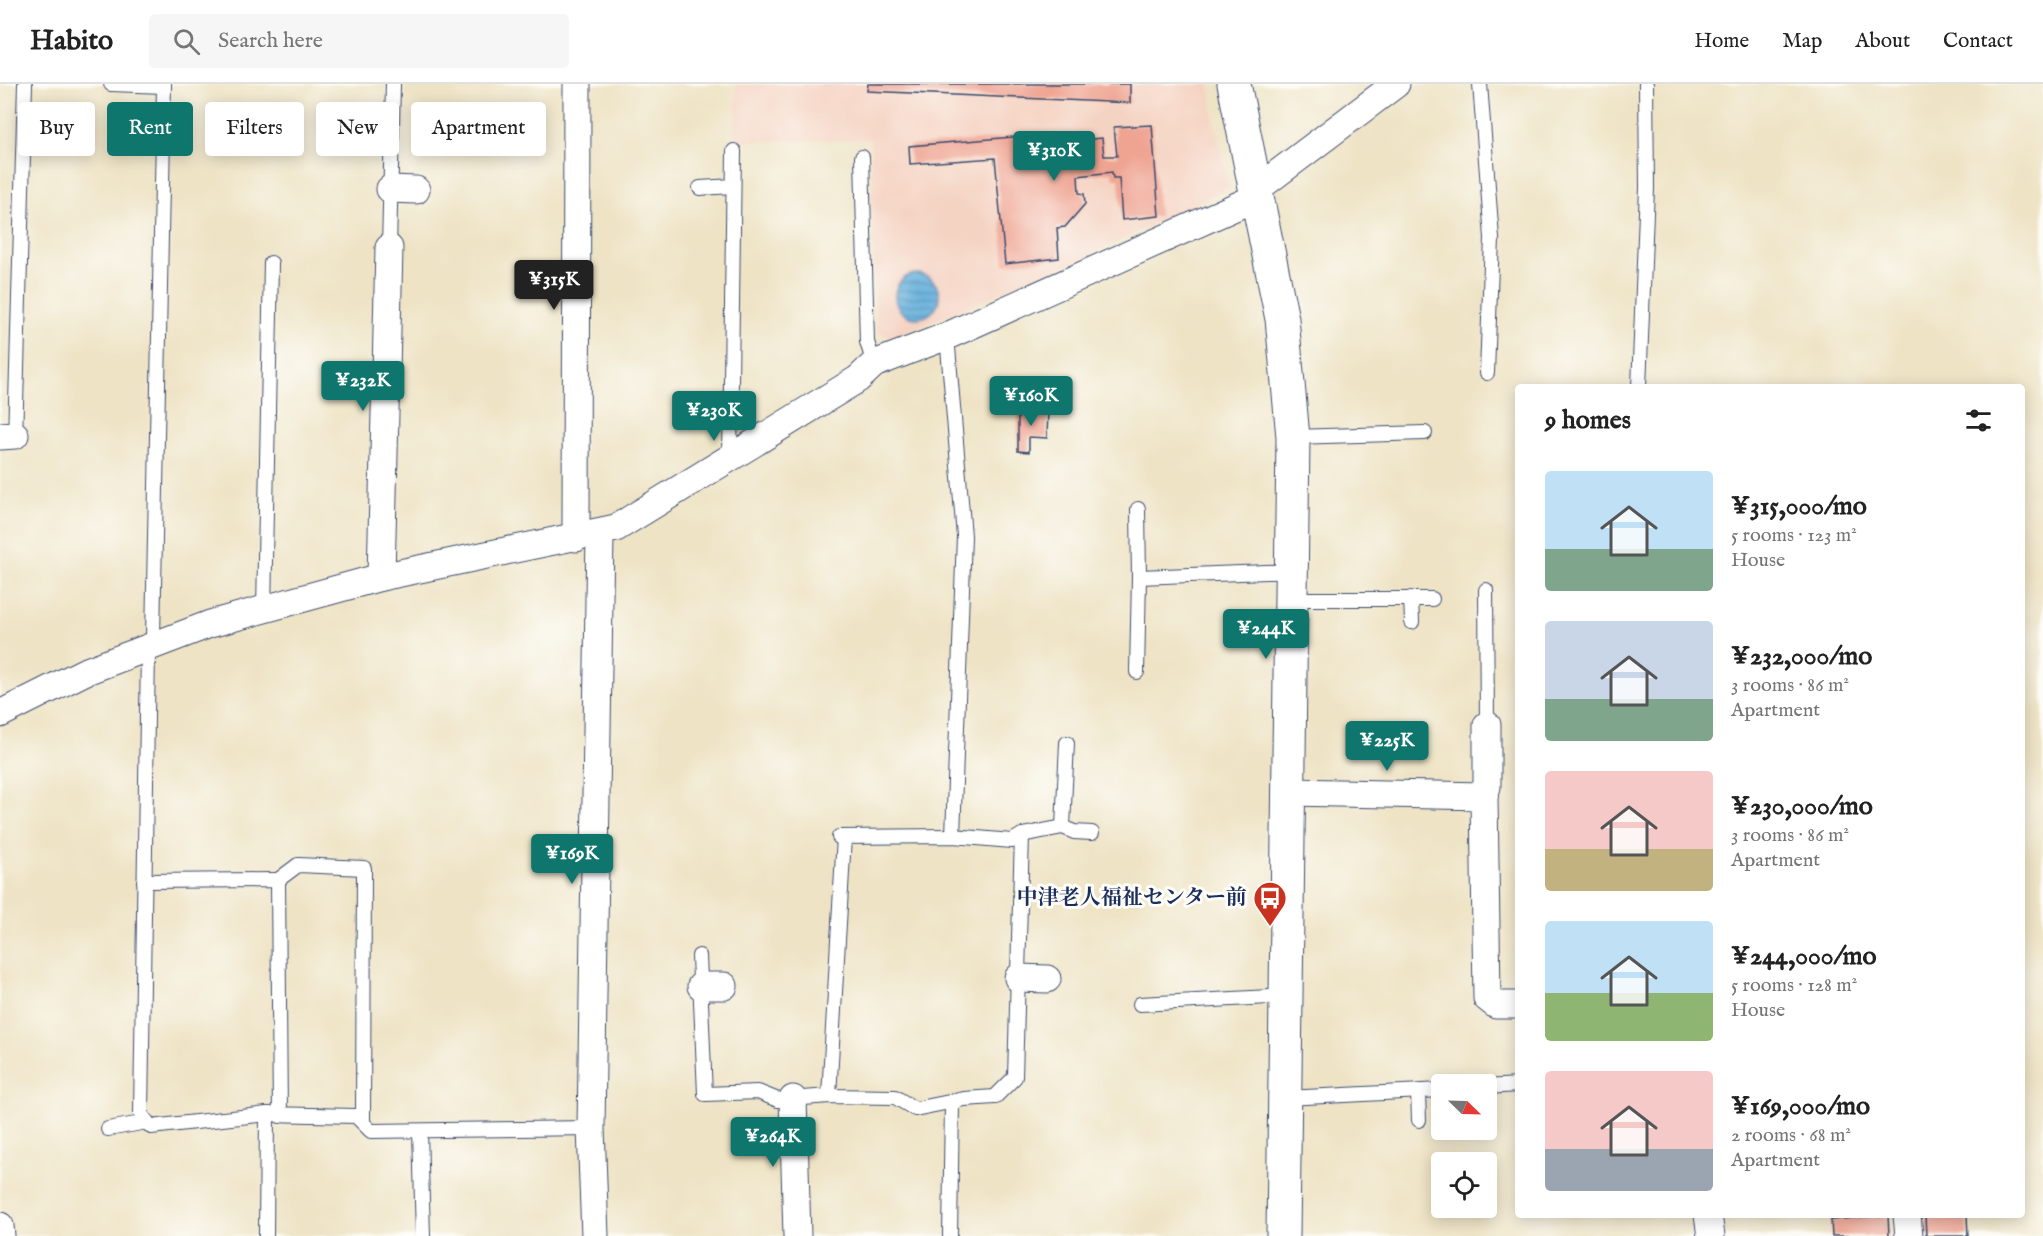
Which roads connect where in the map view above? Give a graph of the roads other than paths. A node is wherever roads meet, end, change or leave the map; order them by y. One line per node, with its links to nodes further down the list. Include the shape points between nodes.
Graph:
1 (25, 84): 22 (lane)
2 (111, 84): 9 (lane)
3 (393, 84): 15 (lane, via 403,190)
4 (576, 84): 26 (street)
5 (1234, 84): 14 (street)
6 (1396, 84): 14 (street)
7 (1480, 84): 19 (lane, via 1492,238)
8 (1646, 84): 20 (lane, via 1647,188)
9 (164, 85): 35 (lane, via 153,638)
10 (734, 151): 12 (lane)
11 (862, 157): 18 (lane, via 867,342)
12 (733, 186): 13 (lane); 24 (lane)
13 (700, 188)
14 (1257, 189): 17 (street, via 1248,201); 23 (street, via 1282,319)
15 (389, 248): 27 (street)
16 (272, 263): 33 (lane)
17 (946, 336): 18 (street); 45 (lane, via 964,536)
18 (874, 364): 24 (street, via 858,379)
19 (1487, 373)
20 (1639, 384)
21 (1425, 433): 23 (lane)
22 (10, 437)
23 (1293, 437): 29 (street)
24 (730, 458): 26 (street, via 616,528)
25 (1138, 509): 28 (lane)
26 (588, 536): 27 (street); 66 (street)
27 (381, 577): 33 (street)
28 (1139, 577): 29 (lane); 36 (lane)
29 (1293, 585): 31 (lane); 40 (street)
30 (1486, 590): 38 (lane)
31 (1412, 598): 32 (lane); 34 (lane)
32 (1432, 599)
33 (264, 609): 35 (street, via 210,624)
34 (1412, 622)
35 (148, 650): 37 (street, via 84,672); 47 (lane)
36 (1137, 672)
37 (0, 714)
38 (1487, 725): 41 (street)
39 (1067, 743): 42 (lane)
40 (1290, 792): 41 (street); 51 (street)
41 (1484, 796): 53 (street, via 1487,998 1496,1005)
42 (1063, 827): 43 (lane); 44 (lane)
43 (1092, 833)
44 (1023, 835): 45 (lane, via 1012,841); 49 (lane)
45 (953, 836): 58 (lane, via 841,837)
46 (278, 880): 47 (lane); 62 (lane); 64 (lane, via 298,865 364,868)
47 (144, 881): 65 (lane, via 141,1114)
48 (699, 956): 60 (lane, via 712,986 705,1094 758,1092 778,1100)
49 (1018, 978): 50 (street); 61 (lane, via 1015,1077 995,1097)
50 (1047, 979)
51 (1287, 996): 52 (lane); 59 (street)
52 (1140, 1004)
53 (1515, 1005)
54 (1515, 1085): 55 (lane)
55 (1497, 1086)
56 (1431, 1091): 57 (lane)
57 (1418, 1092): 59 (lane); 63 (lane)
58 (829, 1096): 60 (lane); 61 (lane, via 895,1097 915,1109)
59 (1286, 1098): 78 (street)
60 (793, 1099): 76 (street)
61 (952, 1102): 77 (lane)
62 (273, 1115): 64 (lane, via 356,1116); 65 (lane, via 151,1127); 73 (lane)
63 (1419, 1120)
64 (363, 1121): 68 (lane, via 371,1131)
65 (147, 1122): 67 (lane)
66 (591, 1128): 68 (lane); 75 (street)
67 (108, 1129)
68 (420, 1131): 74 (lane)
69 (1708, 1218): 79 (street)
70 (1907, 1218): 80 (street)
71 (0, 1226): 72 (street)
72 (0, 1236)
73 (266, 1236)
74 (423, 1236)
75 (595, 1236)
76 (797, 1236)
77 (950, 1236)
78 (1283, 1236)
79 (1711, 1236)
80 (1909, 1236)

